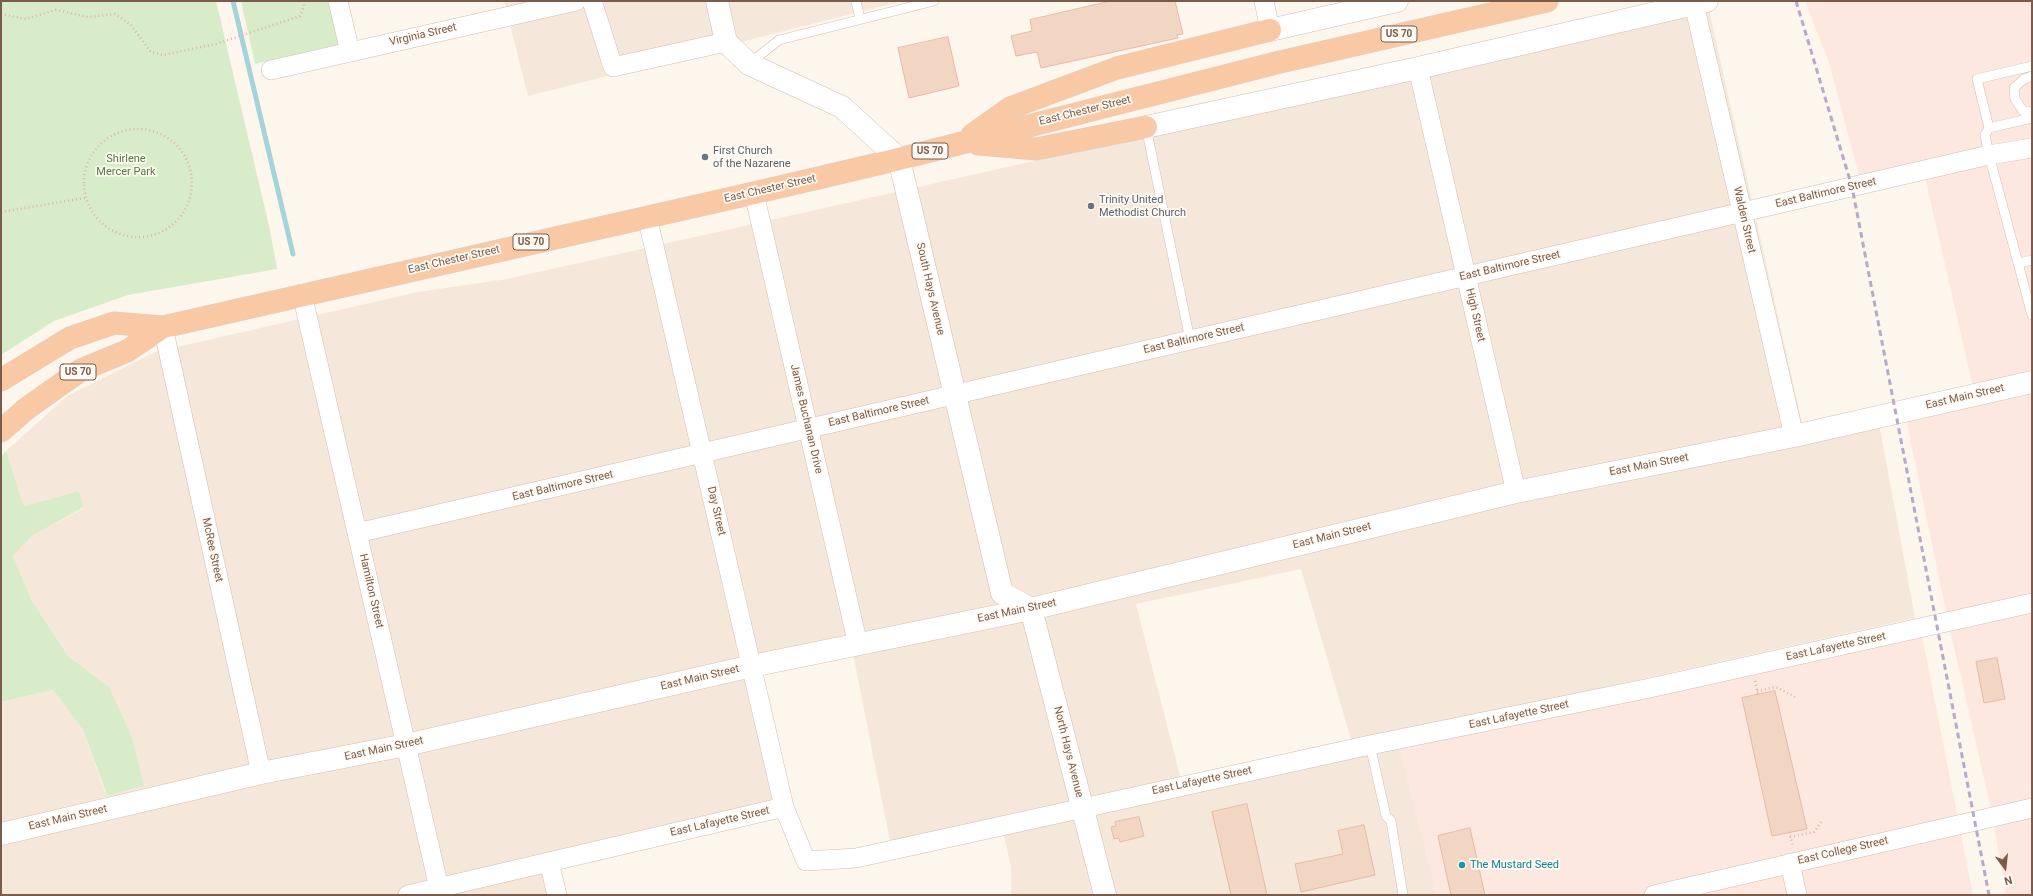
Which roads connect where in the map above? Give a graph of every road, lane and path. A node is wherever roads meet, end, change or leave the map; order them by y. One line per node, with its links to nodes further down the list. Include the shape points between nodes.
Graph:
1 (303, 1): 12 (path, via 300,16 216,44 163,56 151,52 130,24 115,14 88,17 56,10 26,19)
2 (338, 1): 16 (street)
3 (576, 1): 16 (street, Virginia Street)
4 (592, 1): 15 (street, via 612,68)
5 (717, 1): 15 (main road)
6 (856, 1): 13 (lane)
7 (934, 1): 13 (lane)
8 (1264, 1): 14 (street)
9 (1397, 1): 14 (main road)
10 (1547, 1): 26 (highway, East Chester Street / US 70, via 1251,69)
11 (1700, 3): 19 (main road); 33 (street, Walden Street)
12 (1, 14)
13 (860, 19): 17 (lane, via 779,40)
14 (1270, 30): 26 (highway, via 1117,68 1010,108)
15 (726, 42): 17 (main road)
16 (350, 52): 20 (street, Virginia Street)
17 (748, 64): 29 (main road, via 842,107)
18 (2032, 66): 25 (lane, via 1976,79)
19 (1418, 68): 24 (main road); 37 (street, High Street)
20 (271, 70)
21 (2032, 76): 22 (lane, via 2014,88 2015,99 2023,111)
22 (2032, 112)
23 (2032, 118): 25 (lane)
24 (1146, 127): 26 (highway, via 1036,150); 41 (lane)
25 (1989, 128): 28 (lane, via 1985,134)
26 (961, 142): 29 (highway, East Chester Street / US 70)
27 (2032, 148): 28 (street, East Baltimore Street)
28 (1989, 155): 33 (street, East Baltimore Street); 36 (lane)
29 (899, 159): 30 (highway, East Chester Street / US 70); 44 (main road, South Hays Avenue)
30 (754, 193): 34 (highway, East Chester Street / US 70); 45 (street, James Buchanan Drive)
31 (85, 198): 31 (path, via 85,171 94,150 104,140 126,130 142,129 156,132 170,140 179,148 192,176 188,202 183,212 173,225 153,235 140,237 111,230 91,210); 32 (path)
32 (1, 212)
33 (1742, 212): 37 (street, East Baltimore Street); 47 (street, Walden Street)
34 (647, 216): 38 (highway, East Chester Street / US 70); 48 (street, Day Street)
35 (2032, 260): 36 (lane)
36 (2020, 263): 39 (lane)
37 (1466, 276): 41 (street, East Baltimore Street); 49 (street, High Street)
38 (302, 294): 40 (highway, East Chester Street / US 70); 50 (street, Hamilton Street)
39 (2032, 315)
40 (163, 327): 42 (highway, East Chester Street / US 70, via 114,323 70,338); 46 (highway, US 70, via 127,352 81,370 26,409); 59 (street, McRee Street)
41 (1190, 340): 44 (street, East Baltimore Street)
42 (1, 380)
43 (2032, 382): 47 (main road, East Main Street)
44 (955, 395): 45 (street, East Baltimore Street); 52 (main road, South Hays Avenue, via 1002,593)
45 (808, 429): 48 (street, East Baltimore Street); 53 (street, James Buchanan Drive)
46 (1, 431)
47 (1794, 436): 49 (main road, East Main Street)
48 (702, 453): 50 (street, East Baltimore Street); 54 (street, Day Street)
49 (1516, 492): 52 (main road, East Main Street)
50 (357, 533): 57 (street, Hamilton Street)
51 (2032, 603): 58 (street, East Lafayette Street, via 1650,688)
52 (1031, 609): 53 (main road, East Main Street); 61 (main road, North Hays Avenue)
53 (858, 645): 54 (main road, East Main Street)
54 (752, 666): 57 (main road, East Main Street); 60 (street, Day Street)
55 (1754, 677): 56 (path, via 1757,693 1776,687)
56 (1795, 697)
57 (406, 745): 59 (main road, East Main Street); 69 (street, Hamilton Street)
58 (1370, 745): 61 (street, East Lafayette Street); 73 (lane, via 1386,816 1391,821)
59 (261, 773): 65 (main road, East Main Street)
60 (784, 807): 61 (street, East Lafayette Street, via 806,861 856,858); 68 (street, East Lafayette Street)
61 (1083, 807): 72 (main road, North Hays Avenue)
62 (2032, 808): 67 (street, East College Street)
63 (1822, 821): 66 (path, via 1814,832)
64 (1789, 832): 66 (path)
65 (1, 834)
66 (1790, 837): 67 (path)
67 (1792, 856): 74 (street, East College Street); 75 (street)
68 (549, 862): 69 (street, East Lafayette Street); 71 (street)
69 (439, 888): 70 (street, East Lafayette Street)
70 (408, 895)
71 (557, 895)
72 (1105, 895)
73 (1404, 895)
74 (1654, 895)
75 (1797, 895)

